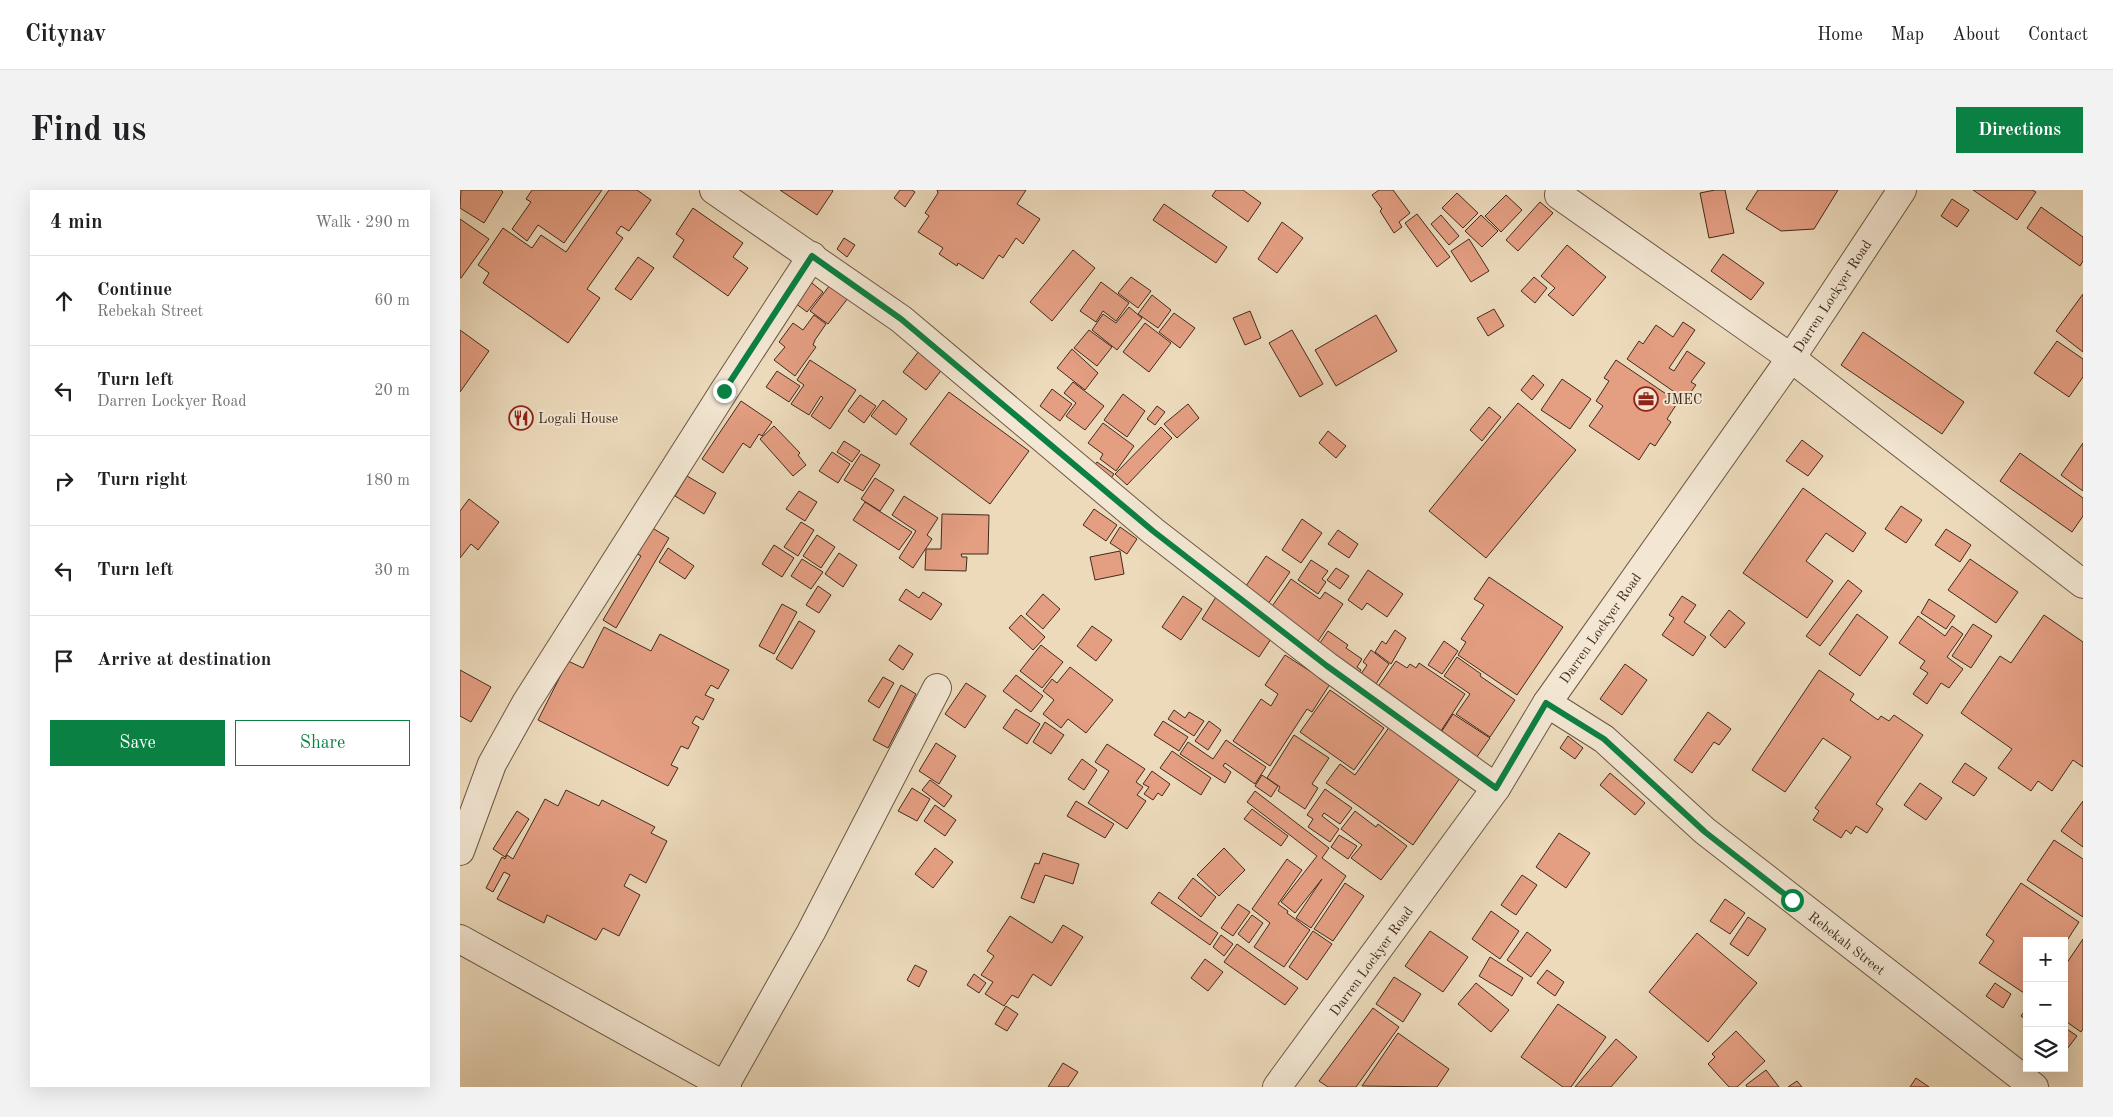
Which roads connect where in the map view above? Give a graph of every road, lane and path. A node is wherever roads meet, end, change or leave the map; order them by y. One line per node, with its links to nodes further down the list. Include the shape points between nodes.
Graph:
1 (714, 190): 4 (street)
2 (1902, 190): 5 (street, Darren Lockyer Road)
3 (1559, 195): 5 (street)
4 (812, 256): 9 (street, via 901,319 1160,537 1327,666); 10 (street, via 526,703 492,764)
5 (1791, 358): 6 (street); 8 (street, Darren Lockyer Road)
6 (2083, 584)
7 (937, 688): 12 (street, via 811,932)
8 (1546, 703): 9 (street, Darren Lockyer Road); 14 (street, Rebekah Street, via 1604,739 1705,832)
9 (1496, 788): 13 (street, Darren Lockyer Road)
10 (460, 851)
11 (460, 939): 12 (street)
12 (726, 1086)
13 (1277, 1087)
14 (2034, 1087)

